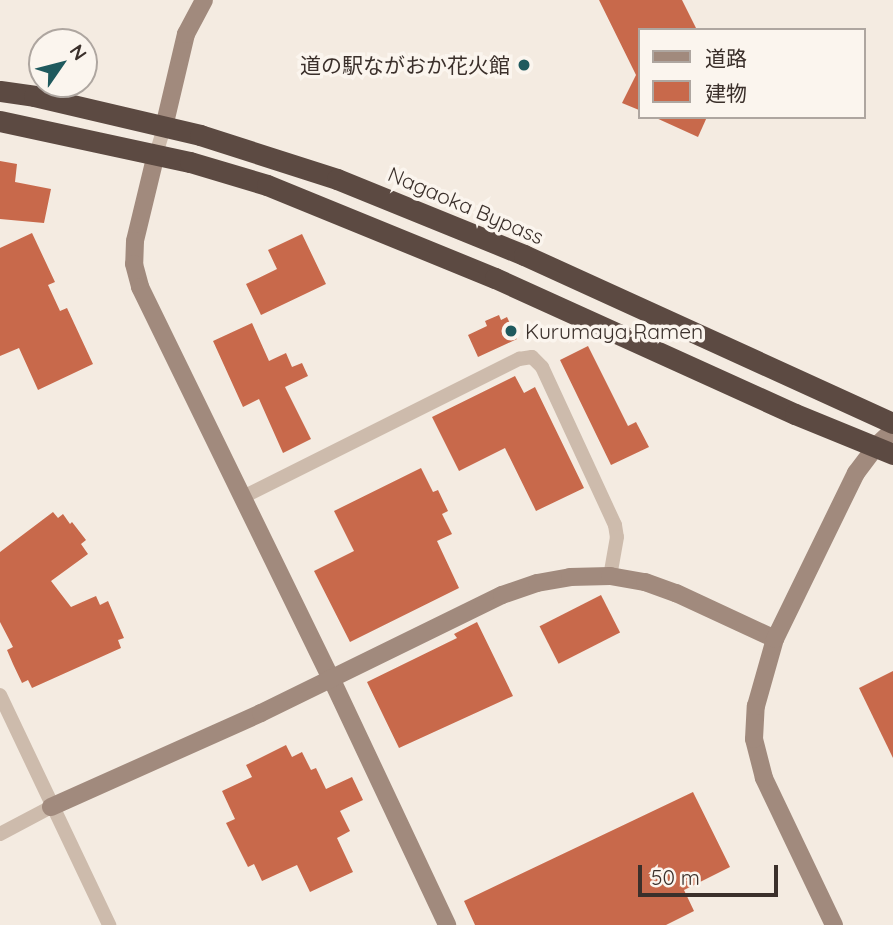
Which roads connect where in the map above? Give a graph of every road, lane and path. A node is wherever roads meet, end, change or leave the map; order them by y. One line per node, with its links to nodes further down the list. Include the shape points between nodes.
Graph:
1 (204, 0): 8 (street, via 187,34)
2 (0, 85): 4 (highway)
3 (0, 91): 5 (highway, Nagaoka Bypass)
4 (28, 94)
5 (28, 95)
6 (42, 98): 8 (highway, Nagaoka Bypass)
7 (0, 121): 9 (highway)
8 (164, 127): 9 (street); 10 (highway, Nagaoka Bypass, via 263,153 423,212)
9 (156, 154): 12 (highway, via 267,185 335,211); 13 (street, via 135,241 134,264 148,306)
10 (893, 423)
11 (893, 430): 12 (street)
12 (884, 450): 15 (street, via 856,473)
13 (243, 497): 14 (street, via 519,359 532,357 542,367 615,525); 16 (street)
14 (610, 576): 15 (street, via 676,593); 16 (street, via 537,583 502,595)
15 (775, 639): 20 (street, via 760,683 754,739 764,778)
16 (331, 678): 18 (street); 22 (street)
17 (0, 695): 18 (street)
18 (51, 807): 19 (street); 21 (street)
19 (0, 834)
20 (830, 924)
21 (110, 925)
22 (447, 925)

